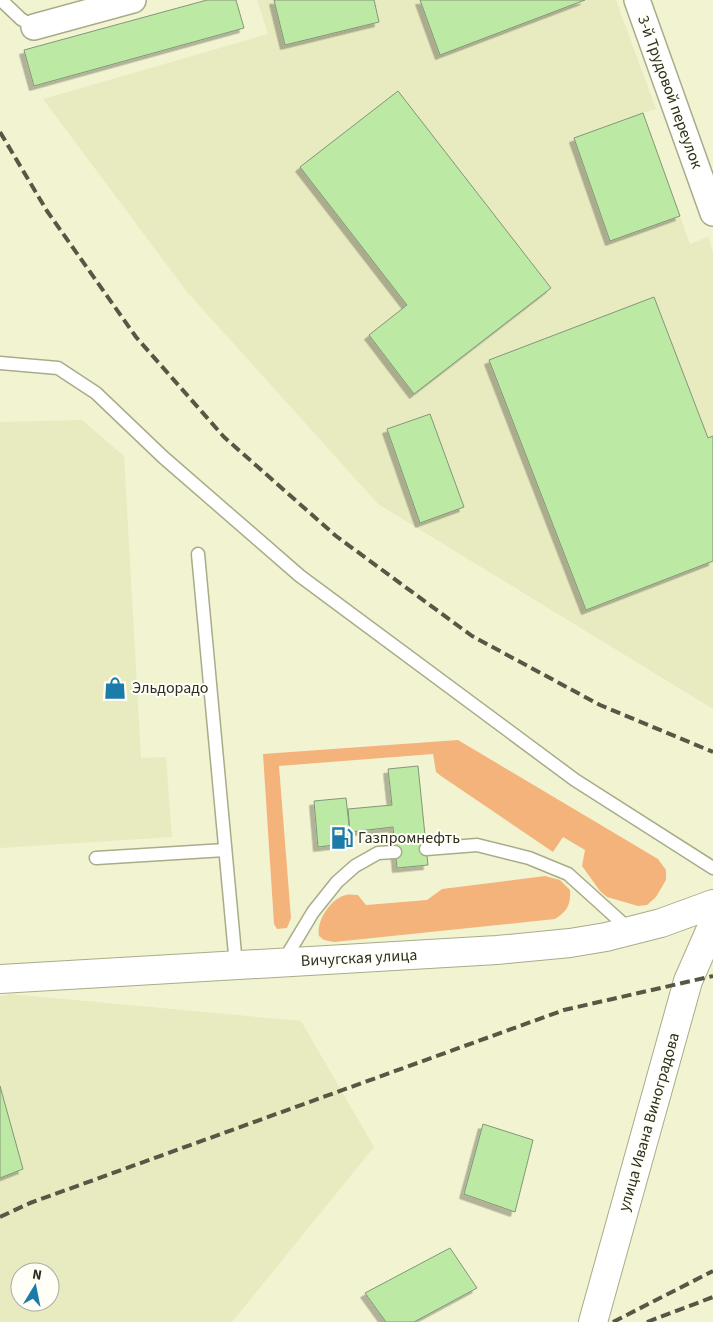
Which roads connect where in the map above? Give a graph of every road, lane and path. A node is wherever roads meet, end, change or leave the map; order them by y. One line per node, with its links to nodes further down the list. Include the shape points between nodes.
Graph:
1 (1, 0): 4 (lane, via 20,19)
2 (132, 0): 4 (street)
3 (637, 0): 5 (street, 3-й Трудовой переулок)
4 (34, 27)
5 (713, 212)
6 (0, 363): 12 (lane, via 58,368 96,393 163,457 300,576 575,780)
7 (198, 554): 8 (lane)
8 (225, 850): 11 (lane); 17 (lane)
9 (426, 850): 15 (lane, via 476,845 529,858 568,874)
10 (395, 852): 16 (lane, via 378,853 354,866 337,882 313,912)
11 (96, 858)
12 (713, 868)
13 (713, 904): 15 (main road, Вичугская улица)
14 (713, 924): 19 (main road, улица Ивана Виноградова, via 688,981)
15 (632, 931): 16 (main road, Вичугская улица, via 570,943 497,950)
16 (283, 963): 17 (main road, Вичугская улица)
17 (236, 966): 18 (main road, Вичугская улица)
18 (0, 979)
19 (593, 1322)

